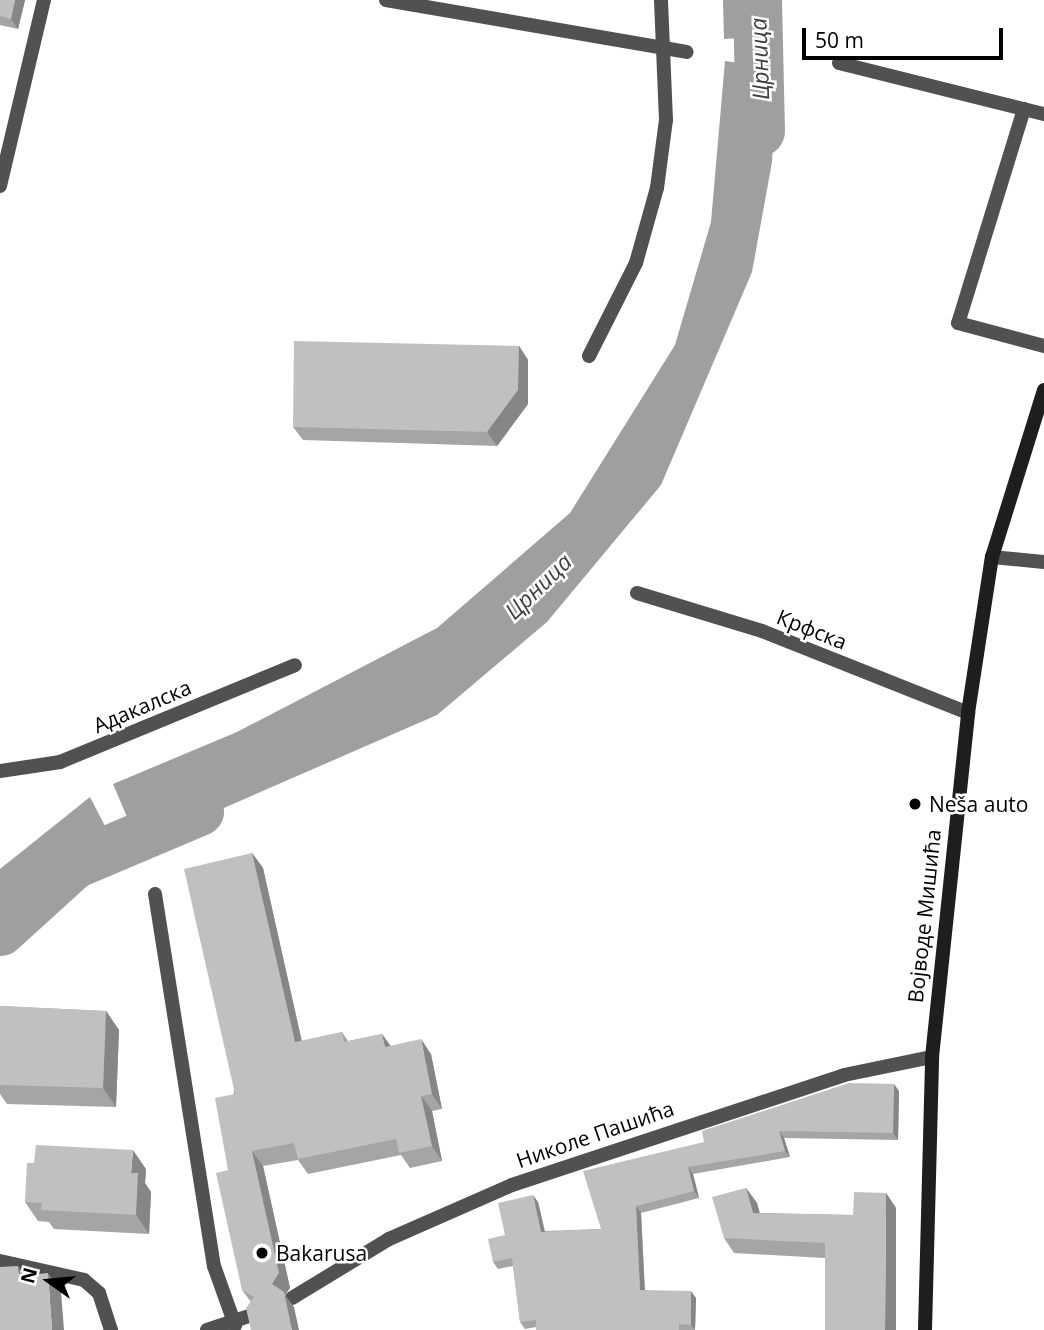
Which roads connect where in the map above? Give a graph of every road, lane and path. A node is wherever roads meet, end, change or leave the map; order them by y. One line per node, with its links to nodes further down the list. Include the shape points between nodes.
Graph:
1 (44, 0): 9 (street)
2 (386, 0): 4 (street)
3 (660, 0): 4 (street)
4 (662, 48): 5 (street); 11 (street, via 666,120 657,188 636,263)
5 (687, 52)
6 (839, 63): 7 (street)
7 (1024, 109): 8 (street); 10 (street, via 958,323)
8 (1044, 114)
9 (0, 186)
10 (1044, 346)
11 (589, 356)
12 (1044, 390): 13 (main road, Војводе Мишића)
13 (992, 557): 14 (street); 17 (main road, Војводе Мишића)
14 (1044, 562)
15 (637, 593): 17 (street, Крфска, via 762,631)
16 (295, 665): 18 (street, Адакалска, via 60,762)
17 (968, 713): 20 (main road, Војводе Мишића)
18 (0, 771)
19 (155, 894): 24 (street, via 214,1266)
20 (932, 1057): 22 (street, Николе Пашића, via 831,1079 519,1182 389,1239); 27 (main road, Војводе Мишића)
21 (0, 1261): 25 (street, via 84,1280 99,1293)
22 (292, 1298)
23 (255, 1314): 24 (street)
24 (235, 1325): 26 (street)
25 (111, 1330)
26 (206, 1330)
27 (925, 1330)

